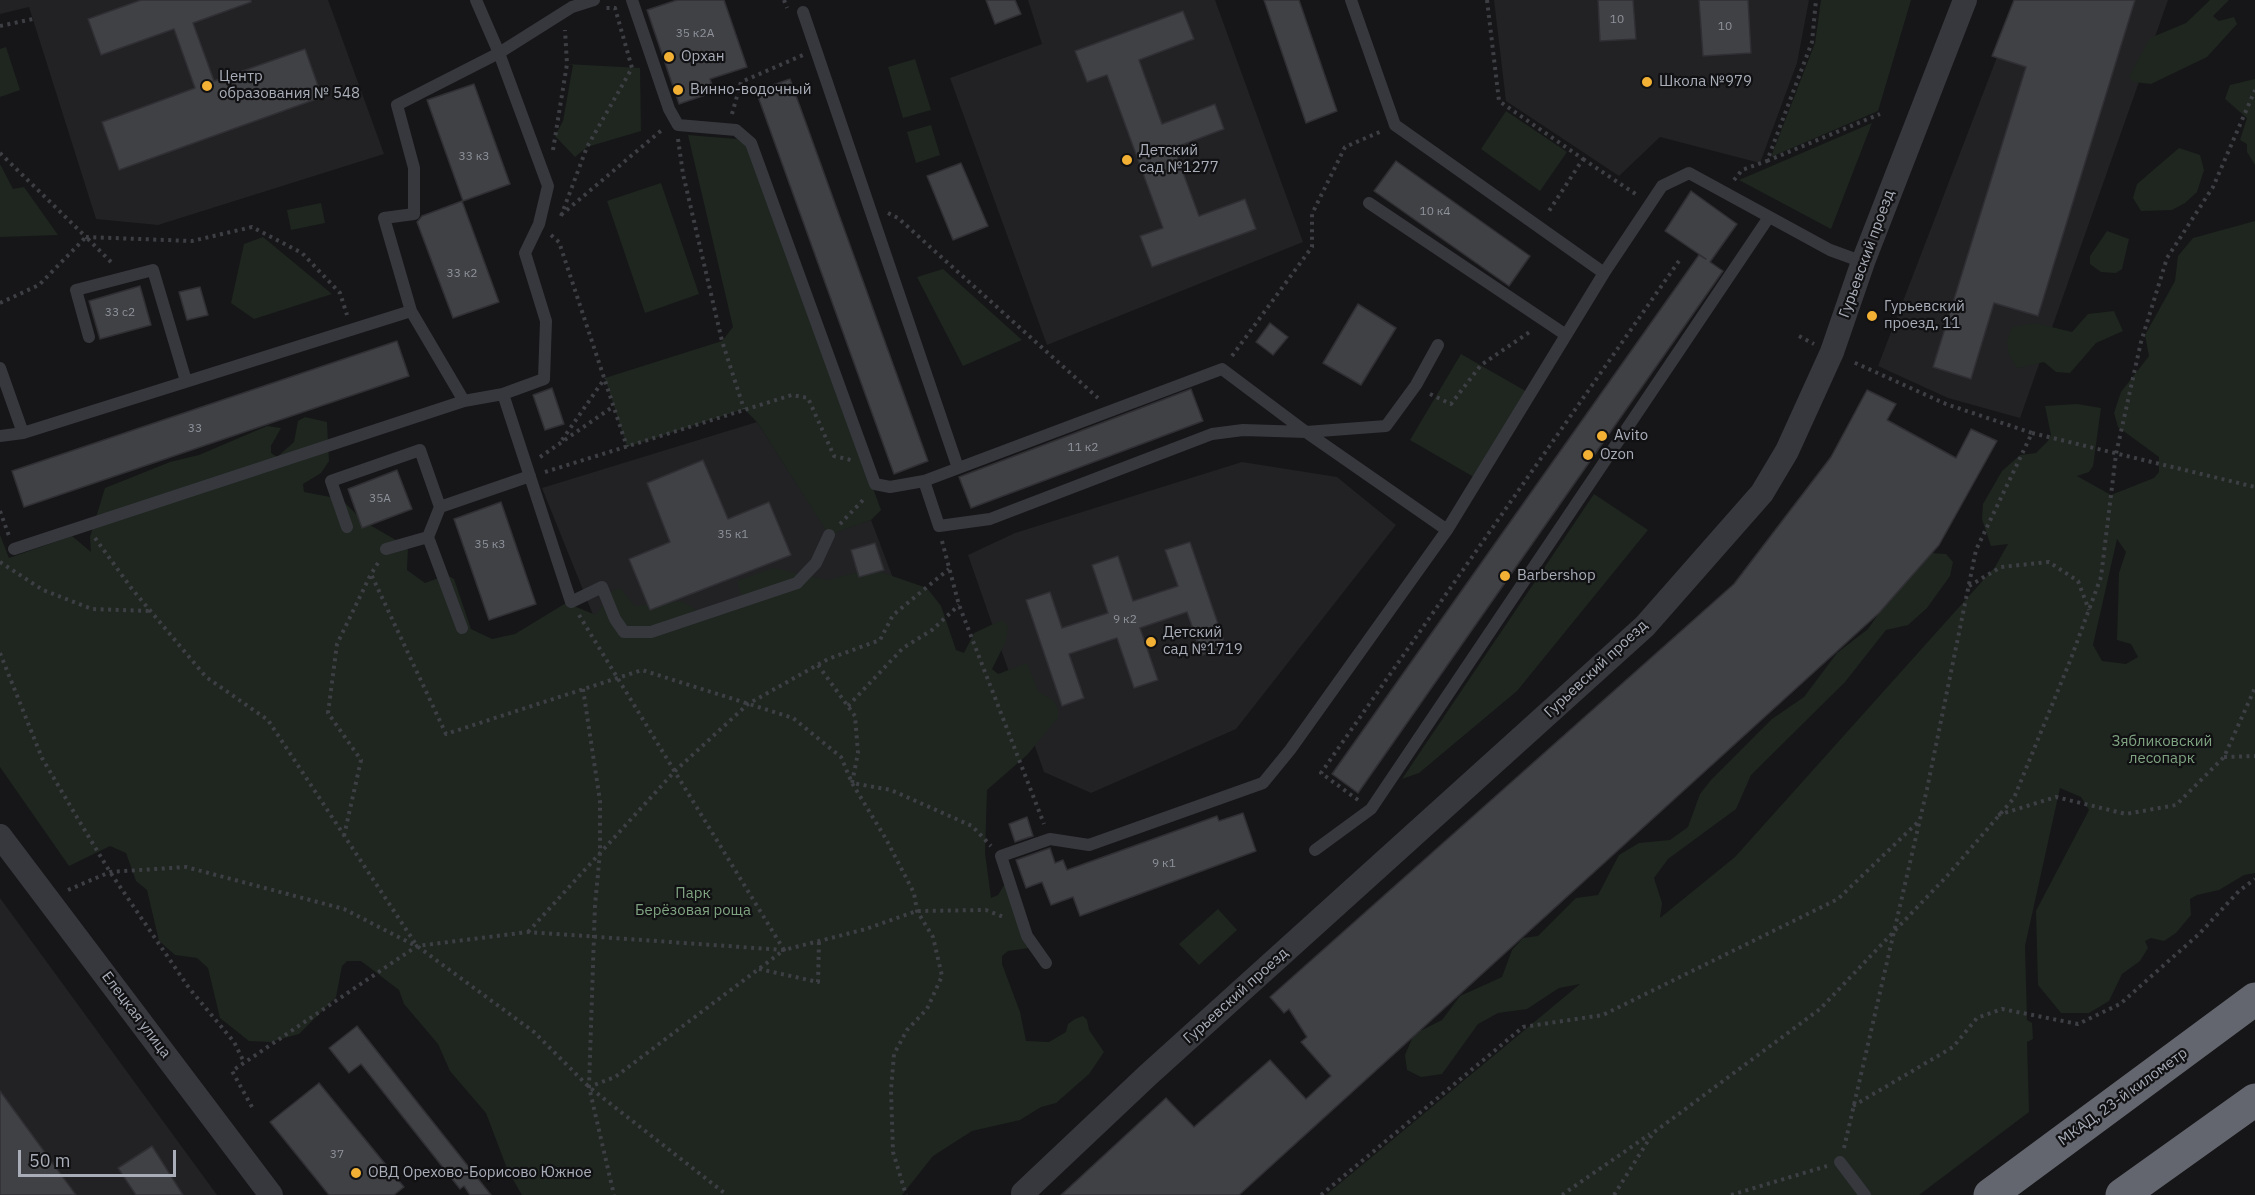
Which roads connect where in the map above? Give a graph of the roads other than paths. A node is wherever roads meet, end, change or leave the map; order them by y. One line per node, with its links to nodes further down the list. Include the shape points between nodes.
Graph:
1 (476, 0): 7 (lane)
2 (594, 0): 7 (lane, via 572,7)
3 (632, 0): 25 (lane, via 676,125 736,129 751,143 875,484 890,487)
4 (1351, 0): 11 (lane, via 1395,125)
5 (1965, 0): 10 (street, Гурьевский проезд)
6 (803, 12): 23 (lane)
7 (499, 53): 12 (lane, via 397,105 414,168 414,214 384,218); 18 (lane, via 548,186 542,227 525,253 546,321 544,379)
8 (1369, 203): 13 (lane)
9 (1769, 217): 10 (lane, via 1830,250); 11 (lane, via 1689,173 1662,186); 35 (lane, via 1371,809)
10 (1863, 262): 40 (street, Гурьевский проезд, via 1832,352 1787,451 1767,485 1645,626)
11 (1604, 273): 13 (lane)
12 (411, 311): 17 (lane); 19 (lane)
13 (1566, 334): 28 (lane)
14 (89, 337): 17 (lane, via 76,290 153,270)
15 (1438, 345): 21 (lane, via 1416,385 1386,426)
16 (0, 368): 20 (lane)
17 (186, 381): 20 (lane)
18 (503, 394): 19 (lane); 24 (lane)
19 (464, 401): 31 (lane)
20 (23, 432): 22 (lane)
21 (1306, 432): 23 (lane, via 1222,369); 25 (lane, via 1243,430 1212,434 990,519 939,526); 28 (lane)
22 (0, 436)
23 (958, 468): 25 (lane)
24 (528, 471): 26 (lane); 29 (lane, via 571,602 602,587 624,632 651,632 797,583 816,564)
25 (924, 481)
26 (440, 507): 27 (lane, via 420,450 330,481); 30 (lane)
27 (347, 527)
28 (1446, 531): 36 (lane, via 1263,783 1089,845 1050,839 1001,856 1027,936)
29 (829, 535)
30 (428, 537): 32 (lane); 33 (lane)
31 (14, 549)
32 (386, 549)
33 (462, 628)
34 (0, 836): 41 (street, Елецкая улица)
35 (1315, 850)
36 (1046, 963)
37 (2255, 999): 43 (highway, МКАД, 23-й километр)
38 (2255, 1100): 44 (highway)
39 (1840, 1162): 42 (lane)
40 (1023, 1193)
41 (271, 1195)
42 (1864, 1195)
43 (1990, 1195)
44 (2122, 1195)

